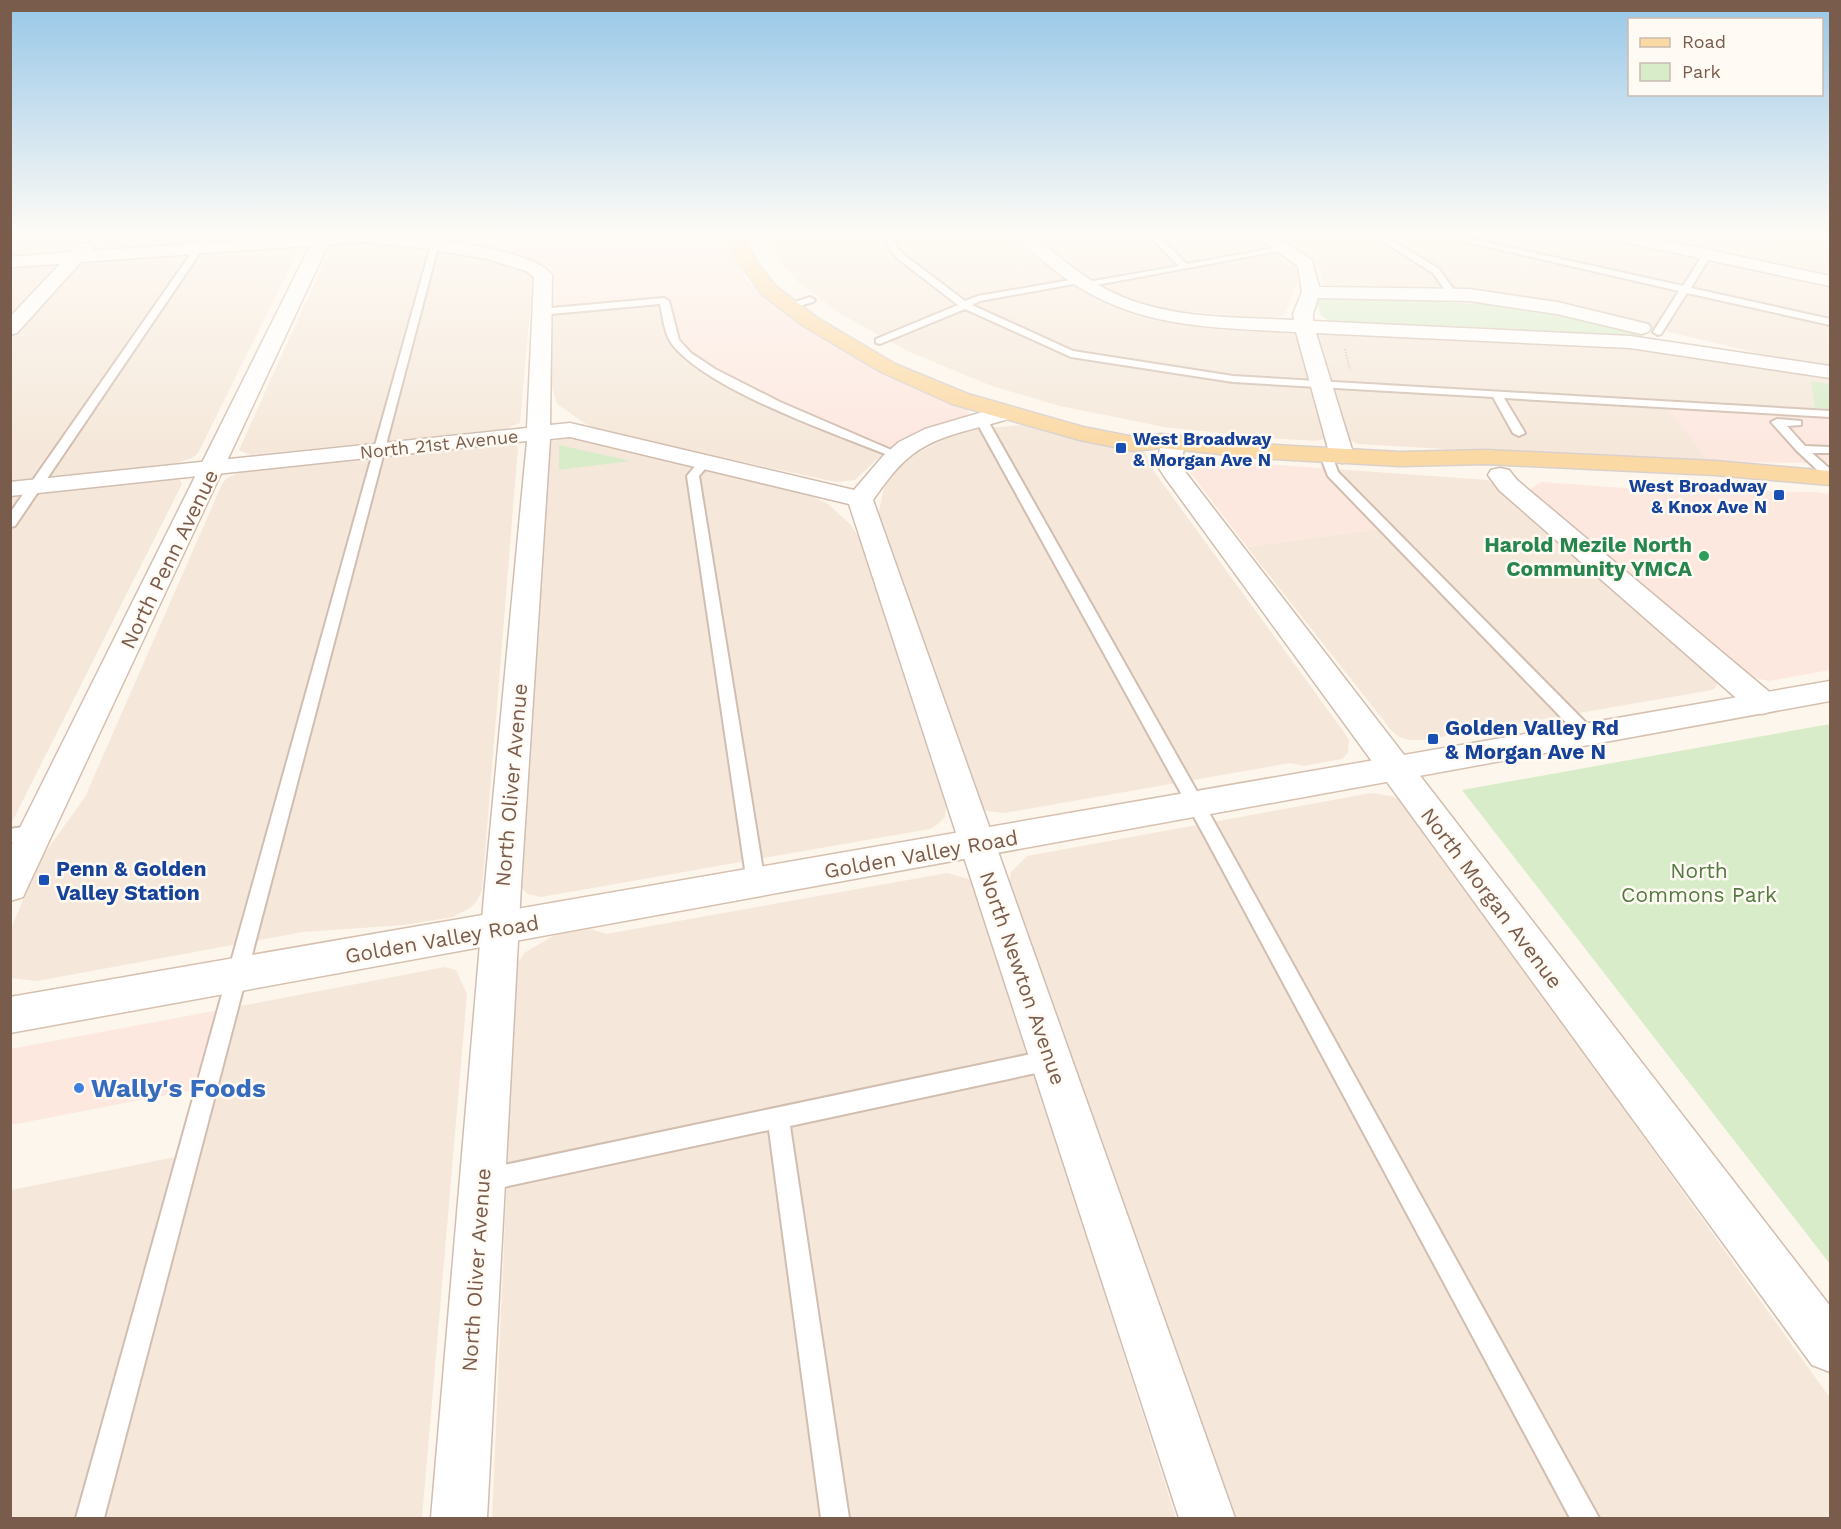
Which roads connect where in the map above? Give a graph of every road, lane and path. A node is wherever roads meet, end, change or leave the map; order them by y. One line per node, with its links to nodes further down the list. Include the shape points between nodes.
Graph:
1 (34, 303): 23 (street)
2 (160, 303): 50 (lane)
3 (292, 303): 47 (street, North Penn Avenue)
4 (414, 303): 41 (lane)
5 (541, 303): 20 (street, North Oliver Avenue)
6 (637, 303): 20 (lane)
7 (665, 303): 43 (lane, via 675,342 688,357 725,381)
8 (785, 303): 19 (main road)
9 (798, 303): 19 (lane)
10 (816, 303): 25 (main road)
11 (961, 303): 18 (lane)
12 (968, 303): 18 (lane)
13 (1124, 303): 22 (street, via 1178,317)
14 (1307, 303): 22 (street)
15 (1522, 303): 24 (street)
16 (1678, 303): 24 (lane)
17 (1743, 303): 21 (lane)
18 (964, 305): 25 (lane); 30 (lane, via 1071,354 1233,379)
19 (788, 306): 33 (main road, via 888,368)
20 (540, 312): 35 (street, North Oliver Avenue)
21 (1830, 322)
22 (1304, 325): 27 (street, via 1630,342); 30 (street)
23 (10, 329)
24 (1658, 332): 27 (street)
25 (880, 342): 39 (main road, via 975,386 1048,409 1129,427)
26 (1344, 348): 28 (path, via 1351,371)
27 (1809, 369): 29 (street)
28 (1340, 370)
29 (1830, 372)
30 (1323, 385): 31 (lane); 44 (street)
31 (1497, 395): 32 (lane); 36 (lane)
32 (1830, 414)
33 (992, 417): 39 (main road, via 1134,444); 43 (street, via 934,436); 58 (lane)
34 (1830, 424): 37 (lane, via 1777,422)
35 (538, 433): 41 (street, North 21st Avenue); 46 (street, North 21st Avenue, via 570,430); 63 (street, North Oliver Avenue)
36 (1519, 433)
37 (1788, 434): 38 (lane); 40 (lane)
38 (1806, 435)
39 (1167, 442): 44 (main road); 57 (street, North Morgan Avenue, via 1172,471)
40 (1802, 449): 42 (lane); 49 (lane)
41 (379, 450): 47 (street, North 21st Avenue); 64 (lane)
42 (1830, 450)
43 (897, 455): 52 (street)
44 (1334, 456): 45 (main road); 56 (lane, via 1332,472)
45 (1400, 459): 48 (main road); 49 (main road, via 1486,457)
46 (705, 462): 52 (street, North 21st Avenue); 61 (lane, via 693,476)
47 (213, 468): 50 (street, North 21st Avenue); 59 (street, North Penn Avenue)
48 (1500, 475): 49 (main road, via 1733,486); 55 (street)
49 (1830, 477)
50 (34, 486): 51 (street, North 21st Avenue); 53 (lane)
51 (10, 489)
52 (861, 499): 60 (street, North Newton Avenue)
53 (10, 523)
54 (1830, 691): 55 (street, Golden Valley Road)
55 (1762, 703): 56 (street, Golden Valley Road)
56 (1588, 735): 57 (street, Golden Valley Road)
57 (1395, 769): 58 (street, Golden Valley Road); 69 (street, North Morgan Avenue)
58 (1196, 805): 60 (street, Golden Valley Road); 74 (lane)
59 (24, 834): 62 (street, North Penn Avenue)
60 (978, 844): 61 (street, Golden Valley Road); 66 (street, North Newton Avenue)
61 (756, 883): 63 (street, Golden Valley Road)
62 (10, 886)
63 (500, 929): 64 (street, Golden Valley Road); 68 (street, North Oliver Avenue)
64 (239, 974): 65 (street, Golden Valley Road); 70 (lane)
65 (10, 1015)
66 (1050, 1060): 67 (lane); 73 (street, North Newton Avenue)
67 (778, 1118): 68 (lane); 72 (lane)
68 (482, 1181): 71 (street, North Oliver Avenue)
69 (1830, 1347)
70 (90, 1518)
71 (459, 1518)
72 (835, 1518)
73 (1207, 1518)
74 (1585, 1518)

